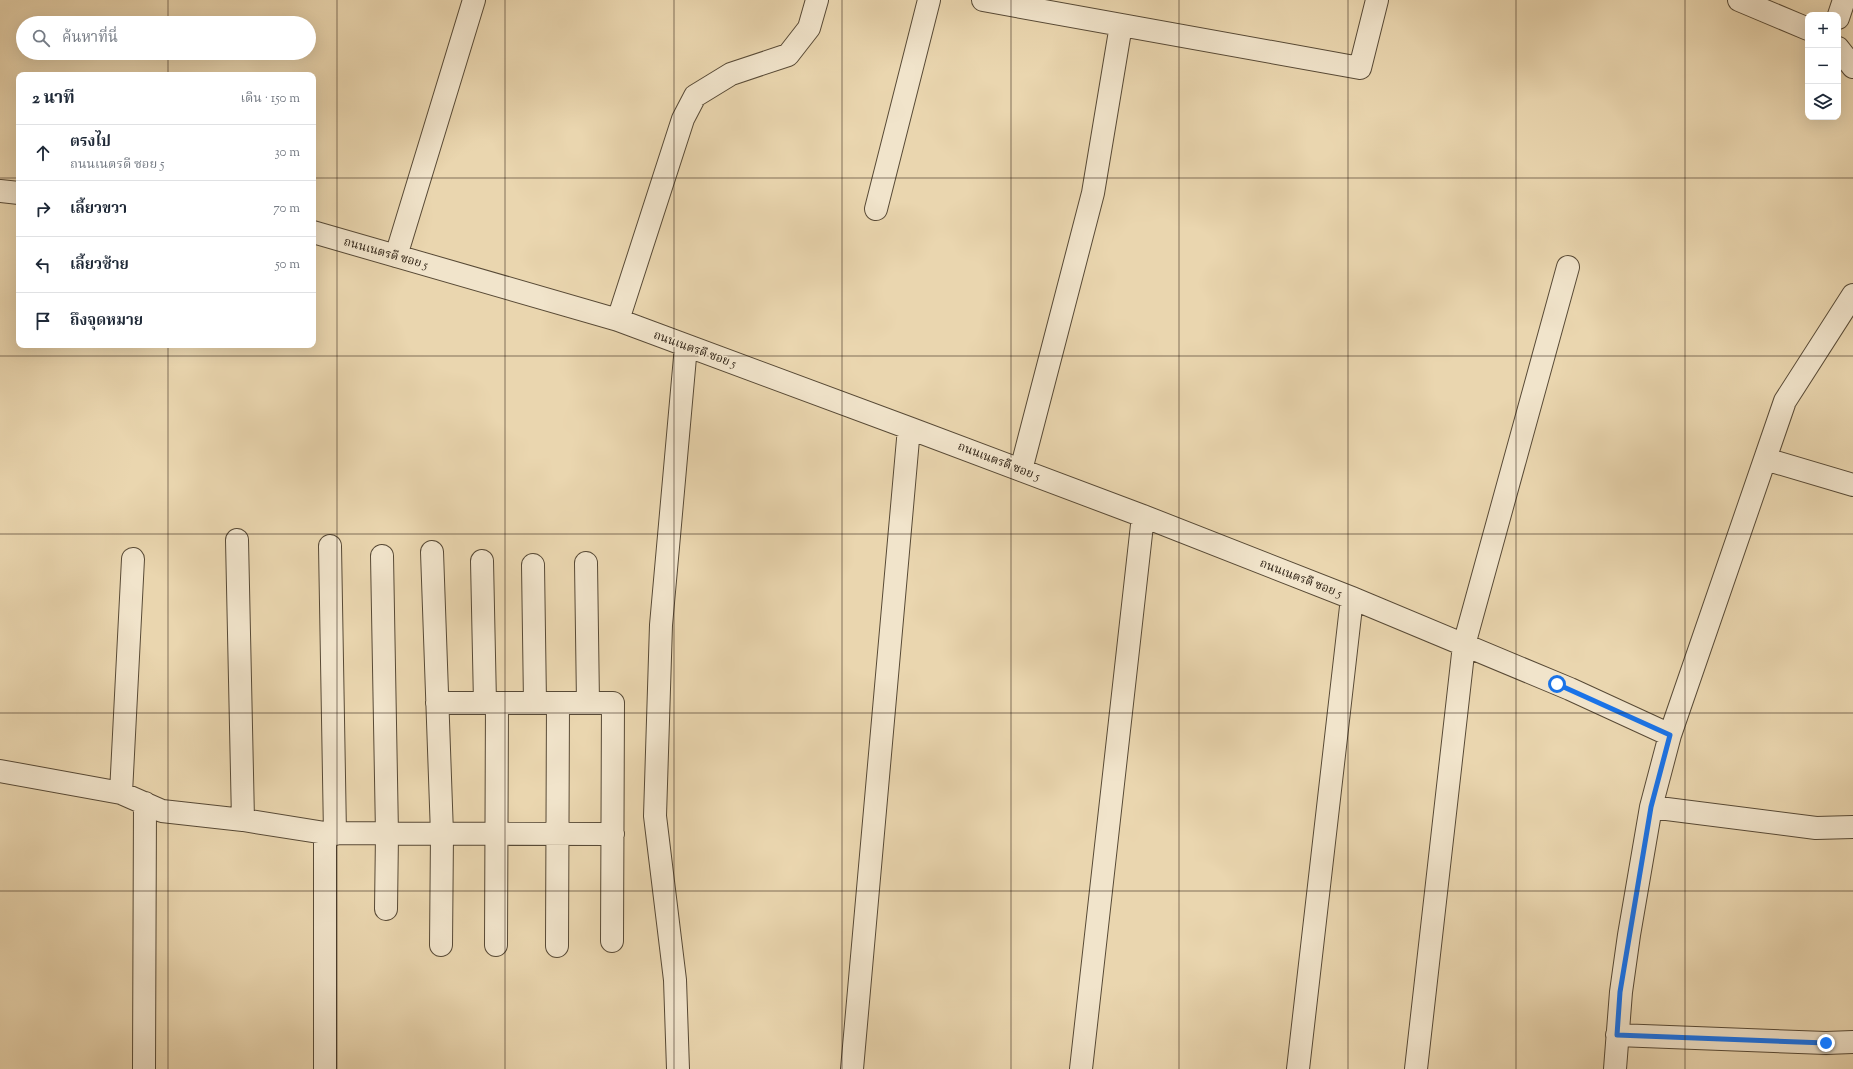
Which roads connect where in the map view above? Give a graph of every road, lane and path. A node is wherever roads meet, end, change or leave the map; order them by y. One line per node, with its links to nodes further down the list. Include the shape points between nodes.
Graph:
1 (474, 0): 17 (street)
2 (817, 0): 20 (street, via 809,28 788,55 731,74 695,96 683,119)
3 (929, 0): 15 (street)
4 (983, 0): 9 (street)
5 (1377, 0): 9 (street, via 1360,68)
6 (1739, 0): 10 (street)
7 (1844, 0): 8 (street)
8 (1840, 12)
9 (1121, 25): 24 (street, via 1092,193)
10 (1805, 28)
11 (1841, 52): 12 (street)
12 (1853, 67)
13 (0, 191): 14 (street)
14 (16, 193)
15 (876, 209)
16 (316, 233): 17 (street, ถนนเนตรดี ซอย 5)
17 (396, 256): 20 (street, ถนนเนตรดี ซอย 5)
18 (1568, 267): 36 (street)
19 (1853, 295): 23 (street, via 1785,400)
20 (618, 320): 21 (street, ถนนเนตรดี ซอย 5)
21 (686, 346): 22 (street, ถนนเนตรดี ซอย 5); 64 (street, via 661,625 655,816 675,980)
22 (909, 428): 24 (street, ถนนเนตรดี ซอย 5); 65 (street)
23 (1765, 459): 25 (street); 42 (street)
24 (1021, 470): 26 (street, ถนนเนตรดี ซอย 5)
25 (1853, 485)
26 (1143, 516): 35 (street, ถนนเนตรดี ซอย 5); 66 (street)
27 (238, 540): 47 (street)
28 (330, 546): 49 (street)
29 (432, 552): 37 (street)
30 (382, 556): 50 (street)
31 (133, 559): 44 (street)
32 (482, 561): 38 (street)
33 (586, 563): 41 (street)
34 (534, 565): 39 (street)
35 (1352, 598): 36 (street, ถนนเนตรดี ซอย 5); 67 (street)
36 (1464, 645): 42 (street, ถนนเนตรดี ซอย 5, via 1570,689); 68 (street)
37 (437, 703): 38 (street); 51 (street)
38 (491, 703): 39 (street); 52 (street)
39 (535, 703): 40 (street)
40 (558, 703): 41 (street); 53 (street)
41 (588, 703): 54 (street, via 613,703)
42 (1670, 735): 46 (street)
43 (0, 771): 44 (street)
44 (122, 793): 45 (street)
45 (145, 803): 47 (street, via 162,811); 62 (street)
46 (1651, 807): 48 (street, via 1816,828); 60 (street, via 1620,992)
47 (242, 820): 49 (street)
48 (1853, 827)
49 (330, 834): 50 (street); 63 (street)
50 (388, 834): 51 (street); 55 (street)
51 (442, 834): 52 (street); 57 (street)
52 (496, 834): 53 (street); 58 (street)
53 (557, 834): 54 (street); 59 (street)
54 (613, 834): 56 (street)
55 (386, 909)
56 (612, 940)
57 (441, 945)
58 (496, 945)
59 (556, 946)
60 (1617, 1035): 61 (street); 69 (street)
61 (1853, 1042)
62 (144, 1069)
63 (325, 1069)
64 (678, 1069)
65 (852, 1069)
66 (1081, 1069)
67 (1298, 1069)
68 (1416, 1069)
69 (1615, 1069)

